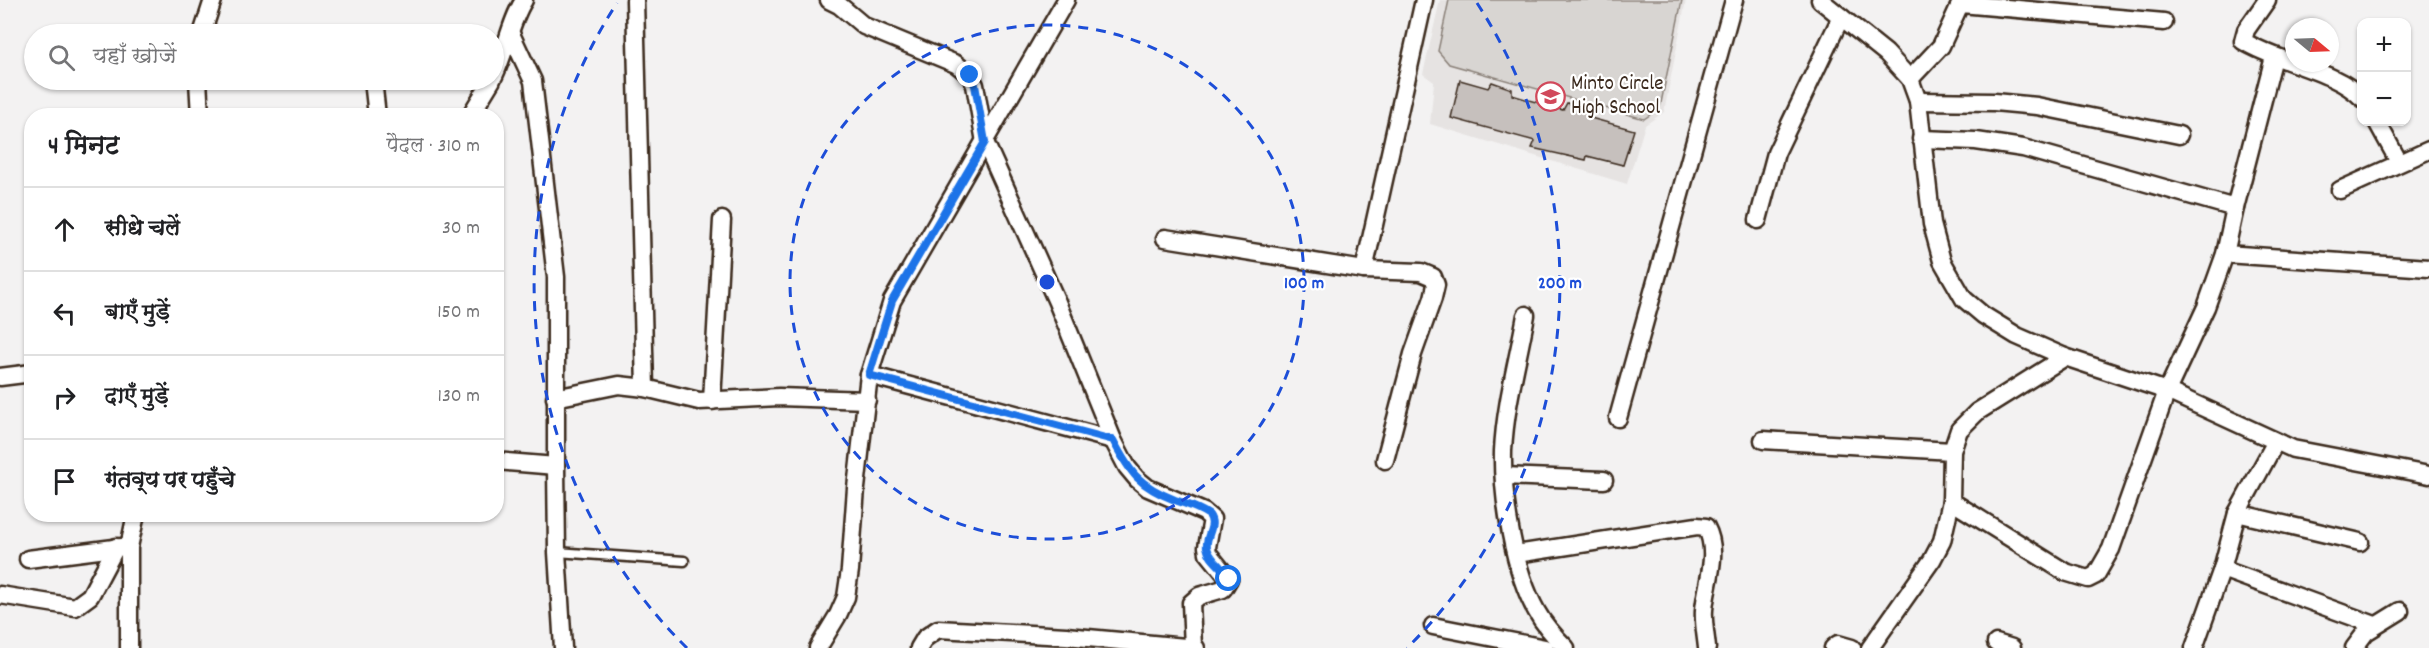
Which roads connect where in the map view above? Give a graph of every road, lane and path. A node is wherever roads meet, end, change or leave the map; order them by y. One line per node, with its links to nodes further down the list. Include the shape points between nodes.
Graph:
1 (213, 0): 13 (street)
2 (524, 0): 14 (street)
3 (635, 0): 45 (street)
4 (1066, 0): 29 (street)
5 (1424, 0): 39 (street)
6 (1734, 0): 50 (street)
7 (1820, 0): 11 (street)
8 (2267, 0): 16 (street, via 2243,41)
9 (836, 2): 29 (street, via 864,26 964,68 975,85)
10 (1962, 2): 12 (street); 17 (street, via 1941,46)
11 (1841, 17): 17 (street, via 1886,53); 35 (street, via 1776,153)
12 (2164, 22)
13 (205, 24)
14 (511, 34): 15 (street); 47 (street, via 534,91 556,277)
15 (504, 51)
16 (2274, 57): 21 (street, via 2343,84); 33 (street)
17 (1910, 79): 22 (street)
18 (199, 90): 23 (street)
19 (374, 90): 24 (street)
20 (486, 90): 25 (street)
21 (2357, 95)
22 (1918, 101): 27 (street, via 2037,106); 28 (street)
23 (200, 108)
24 (376, 108)
25 (475, 108)
26 (2379, 126): 31 (street)
27 (2180, 135)
28 (1922, 139): 33 (street, via 2023,148); 41 (street, via 1939,252 1964,299 2017,336)
29 (985, 142): 43 (street, via 892,301); 51 (street)
30 (2429, 150): 31 (street)
31 (2399, 162): 32 (street)
32 (2340, 190)
33 (2235, 208): 37 (street)
34 (722, 220): 49 (street)
35 (1758, 220)
36 (1165, 238): 39 (street)
37 (2225, 254): 38 (street); 46 (street)
38 (2429, 268)
39 (1364, 270): 55 (street, via 1421,272 1433,277 1436,285)
40 (1526, 315): 59 (street, via 1505,430)
41 (2066, 357): 46 (street); 54 (street, via 1971,416 1959,430)
42 (24, 374): 44 (street)
43 (869, 375): 48 (street); 51 (street)
44 (0, 377)
45 (645, 387): 47 (street, via 604,386); 49 (street, via 685,399)
46 (2168, 392): 53 (street); 61 (street, via 2111,549 2096,575 2088,579 2065,572)
47 (555, 398): 57 (street)
48 (867, 400): 49 (street, via 791,396); 78 (street, via 846,597)
49 (712, 401)
50 (1618, 418)
51 (1113, 440): 80 (street, via 1137,479 1148,488 1212,519 1208,553 1229,579 1223,589 1199,596 1191,603)
52 (1763, 440): 54 (street)
53 (2275, 443): 58 (street, via 2308,453); 62 (street)
54 (1952, 451): 61 (street)
55 (1385, 460)
56 (504, 461): 57 (street)
57 (556, 466): 66 (street)
58 (2429, 475)
59 (1504, 476): 60 (street); 67 (street)
60 (1604, 480)
61 (1951, 501): 86 (street, via 1942,542)
62 (2238, 513): 64 (street); 70 (street)
63 (133, 522): 65 (street)
64 (2360, 542)
65 (123, 547): 68 (street); 71 (street, via 90,596 75,607); 76 (street)
66 (557, 552): 69 (lane); 77 (street)
67 (1516, 554): 82 (street, via 1537,612); 83 (street, via 1706,527 1712,567 1704,609)
68 (28, 559)
69 (684, 561)
70 (2222, 569): 73 (street); 88 (street)
71 (0, 595)
72 (2400, 611): 73 (street)
73 (2375, 625): 89 (street)
74 (1433, 626): 81 (street)
75 (1996, 643): 87 (street)
76 (129, 648)
77 (563, 648)
78 (818, 648)
79 (919, 648): 80 (street, via 938,629)
80 (1195, 648)
81 (1545, 648)
82 (1566, 648)
83 (1707, 648)
84 (1833, 648): 85 (street, via 1838,644)
85 (1852, 648)
86 (1870, 648)
87 (2012, 648)
88 (2194, 648)
89 (2354, 648)

